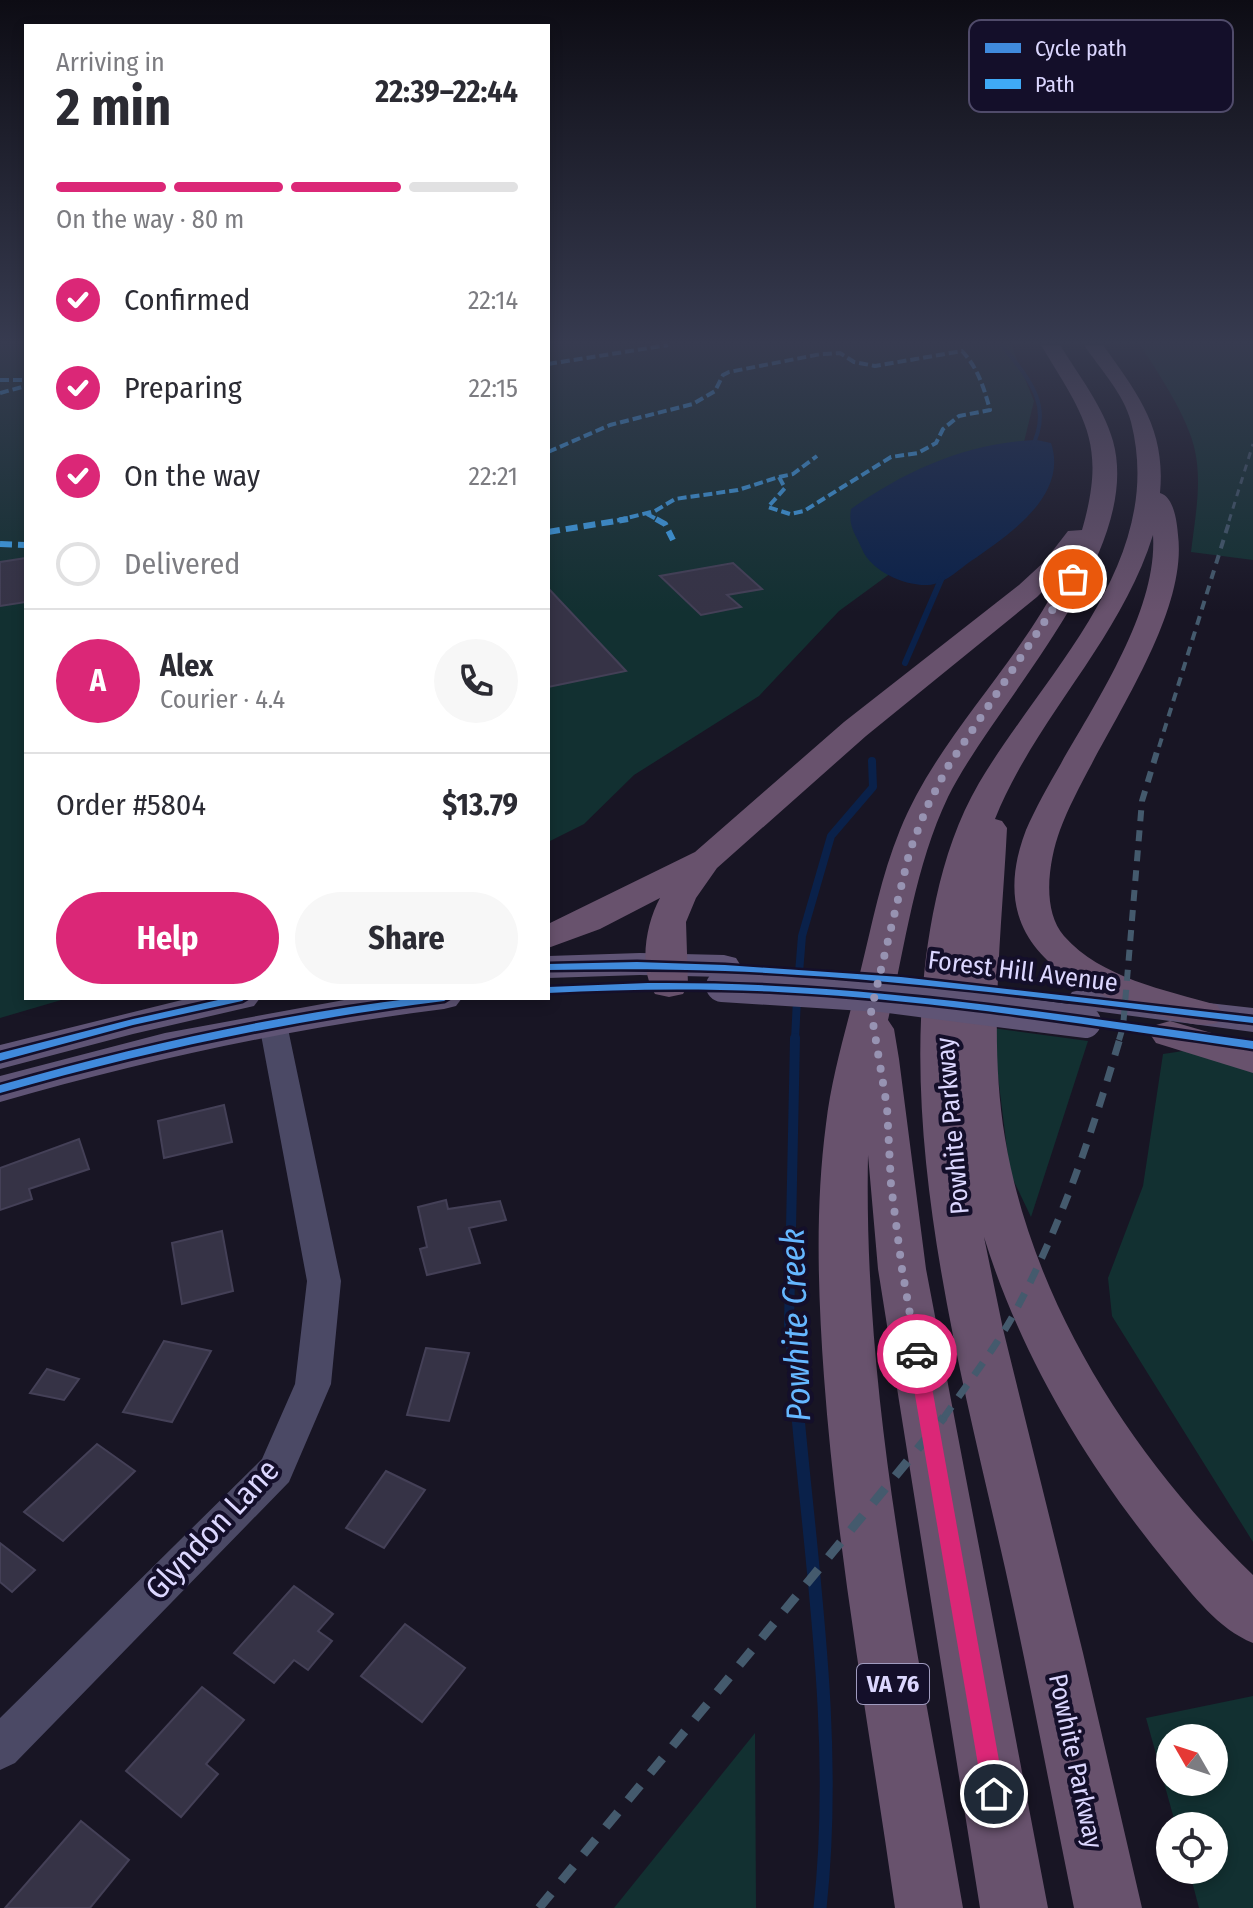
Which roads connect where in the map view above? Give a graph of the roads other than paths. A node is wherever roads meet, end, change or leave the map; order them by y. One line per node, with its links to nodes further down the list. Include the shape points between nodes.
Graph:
1 (1100, 434): 4 (highway, VA 76)
2 (1144, 434): 3 (highway, Powhite Parkway)
3 (1150, 483): 5 (highway, Powhite Parkway, via 1142,537 1125,580); 16 (highway, via 1165,519 1166,558 1159,586 1148,621 1043,830 1033,874 1035,913 1053,946 1092,976)
4 (1104, 501): 6 (highway, via 1028,591 855,729); 13 (highway, VA 76, via 1076,574 947,768 927,807 907,861)
5 (992, 789): 21 (highway, via 978,1048 985,1149 1002,1223 1049,1340 1105,1439 1196,1555); 25 (highway, Powhite Parkway, via 961,870 951,919 943,1034 945,1102 965,1259)
6 (707, 859): 7 (highway); 9 (highway, via 667,916)
7 (550, 936)
8 (550, 967): 9 (main road, Forest Hill Avenue)
9 (668, 975): 10 (main road, Forest Hill Avenue); 16 (main road, Forest Hill Avenue, bridge, via 723,976)
10 (550, 990)
11 (233, 1000): 18 (main road)
12 (431, 1000): 15 (main road)
13 (871, 1011): 23 (highway, VA 76, via 846,1136 845,1303 859,1459); 24 (highway, VA 76, via 887,1107 902,1269)
14 (1253, 1020): 16 (main road, Forest Hill Avenue)
15 (273, 1024): 20 (main road, via 125,1054); 22 (street, Glyndon Lane, via 324,1281 313,1384 276,1470)
16 (1186, 1024): 17 (main road, Forest Hill Avenue); 19 (highway)
17 (1253, 1045)
18 (0, 1057)
19 (1253, 1059)
20 (0, 1089)
21 (1253, 1615)
22 (0, 1748)
23 (929, 1908)
24 (1014, 1908)
25 (1108, 1908)

